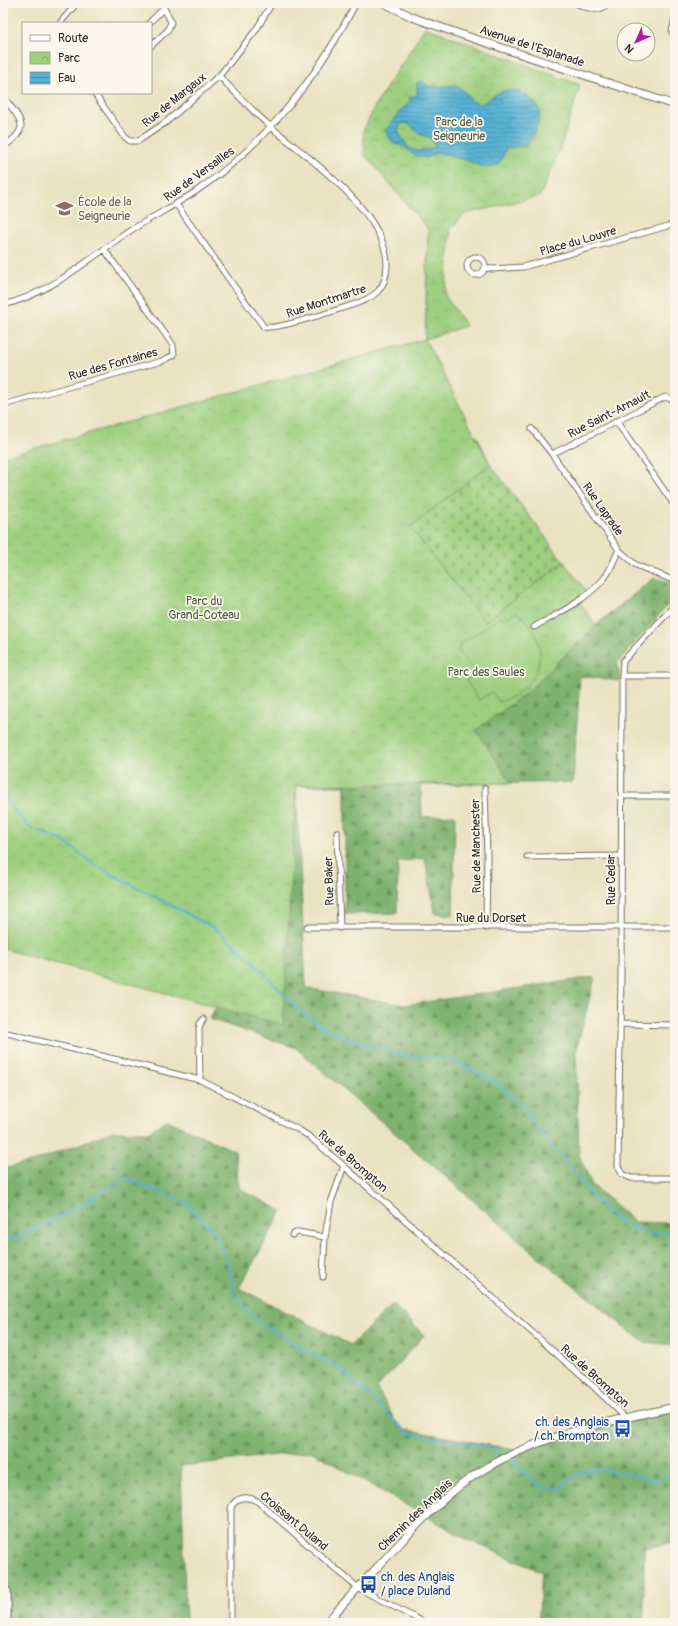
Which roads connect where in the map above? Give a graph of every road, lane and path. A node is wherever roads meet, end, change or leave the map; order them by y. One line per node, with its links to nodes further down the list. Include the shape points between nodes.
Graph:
1 (77, 3): 10 (street)
2 (158, 3): 8 (street)
3 (272, 3): 14 (street, Rue de Margaux, via 256,30)
4 (356, 3): 18 (street, Rue de Versailles, via 320,65)
5 (384, 3): 17 (street, Avenue de l'Esplanade, via 412,17 454,32)
6 (575, 3): 7 (street, via 598,10)
7 (608, 3)
8 (164, 8): 11 (street); 13 (street, via 172,22 168,30)
9 (675, 18): 12 (street, via 672,32)
10 (61, 22)
11 (150, 22)
12 (675, 36)
13 (152, 45)
14 (219, 76): 15 (street, Rue de Margaux, via 178,112 138,141 124,137); 18 (street, Rue de Margaux)
15 (95, 94)
16 (3, 96): 19 (street, via 21,122 22,128 20,134)
17 (675, 105)
18 (271, 127): 20 (street, Rue de Versailles, via 227,168); 20 (street, Rue Montmartre, via 341,187 374,224 387,259 387,276 375,295 367,300 286,325 264,327)
19 (3, 148)
20 (176, 204): 22 (street, Rue de Versailles)
21 (675, 224): 23 (street, Place du Louvre, via 523,267)
22 (104, 249): 25 (street, Rue de Versailles, via 39,292); 27 (street, Rue des Fontaines, via 173,345 174,356)
23 (485, 268)
24 (3, 298): 25 (street)
25 (4, 305)
26 (675, 400): 28 (street, Rue Saint-Arnault, via 665,397)
27 (3, 405)
28 (616, 421): 30 (street, Rue Saint-Arnault); 31 (street)
29 (532, 429): 30 (street, Rue Laprade)
30 (552, 454): 32 (street, Rue Laprade)
31 (675, 506)
32 (619, 550): 33 (street, Rue Laprade, via 636,565); 35 (street, via 604,579 588,595 572,607)
33 (675, 581)
34 (675, 605): 36 (street, Rue Cedar, via 623,660)
35 (534, 627)
36 (622, 676): 37 (street); 39 (street, Rue Cedar)
37 (675, 676)
38 (485, 788): 48 (street, Rue de Manchester)
39 (622, 796): 40 (street); 42 (street, Rue Cedar)
40 (675, 796)
41 (337, 832): 47 (street, Rue Baker)
42 (621, 856): 43 (street); 45 (street, Rue Cedar)
43 (527, 857)
44 (307, 927): 47 (street, Rue du Dorset)
45 (621, 927): 46 (street, Rue du Dorset); 48 (street, Rue du Dorset); 50 (street, Rue Cedar)
46 (675, 927)
47 (340, 928): 48 (street, Rue du Dorset)
48 (486, 928)
49 (204, 1019): 53 (street, via 199,1029)
50 (621, 1024): 51 (street); 55 (street, Rue Cedar, via 618,1166 622,1174 631,1178)
51 (675, 1024)
52 (3, 1032): 53 (street, Rue de Brompton)
53 (200, 1080): 54 (street, Rue de Brompton, via 310,1137)
54 (344, 1166): 57 (street, via 331,1202); 60 (street, Rue de Brompton)
55 (675, 1178)
56 (292, 1235): 57 (street, via 298,1232)
57 (325, 1237): 58 (street)
58 (323, 1278)
59 (675, 1407): 60 (street, Chemin des Anglais)
60 (626, 1418): 61 (street, Chemin des Anglais, via 554,1436 480,1472 438,1504)
61 (358, 1588): 64 (street, Croissant Duland, via 257,1501 249,1497 240,1498 233,1502 231,1508); 65 (street, Chemin des Anglais); 66 (street)
62 (8, 1591): 63 (street)
63 (8, 1623)
64 (233, 1623)
65 (326, 1623)
66 (425, 1623)

